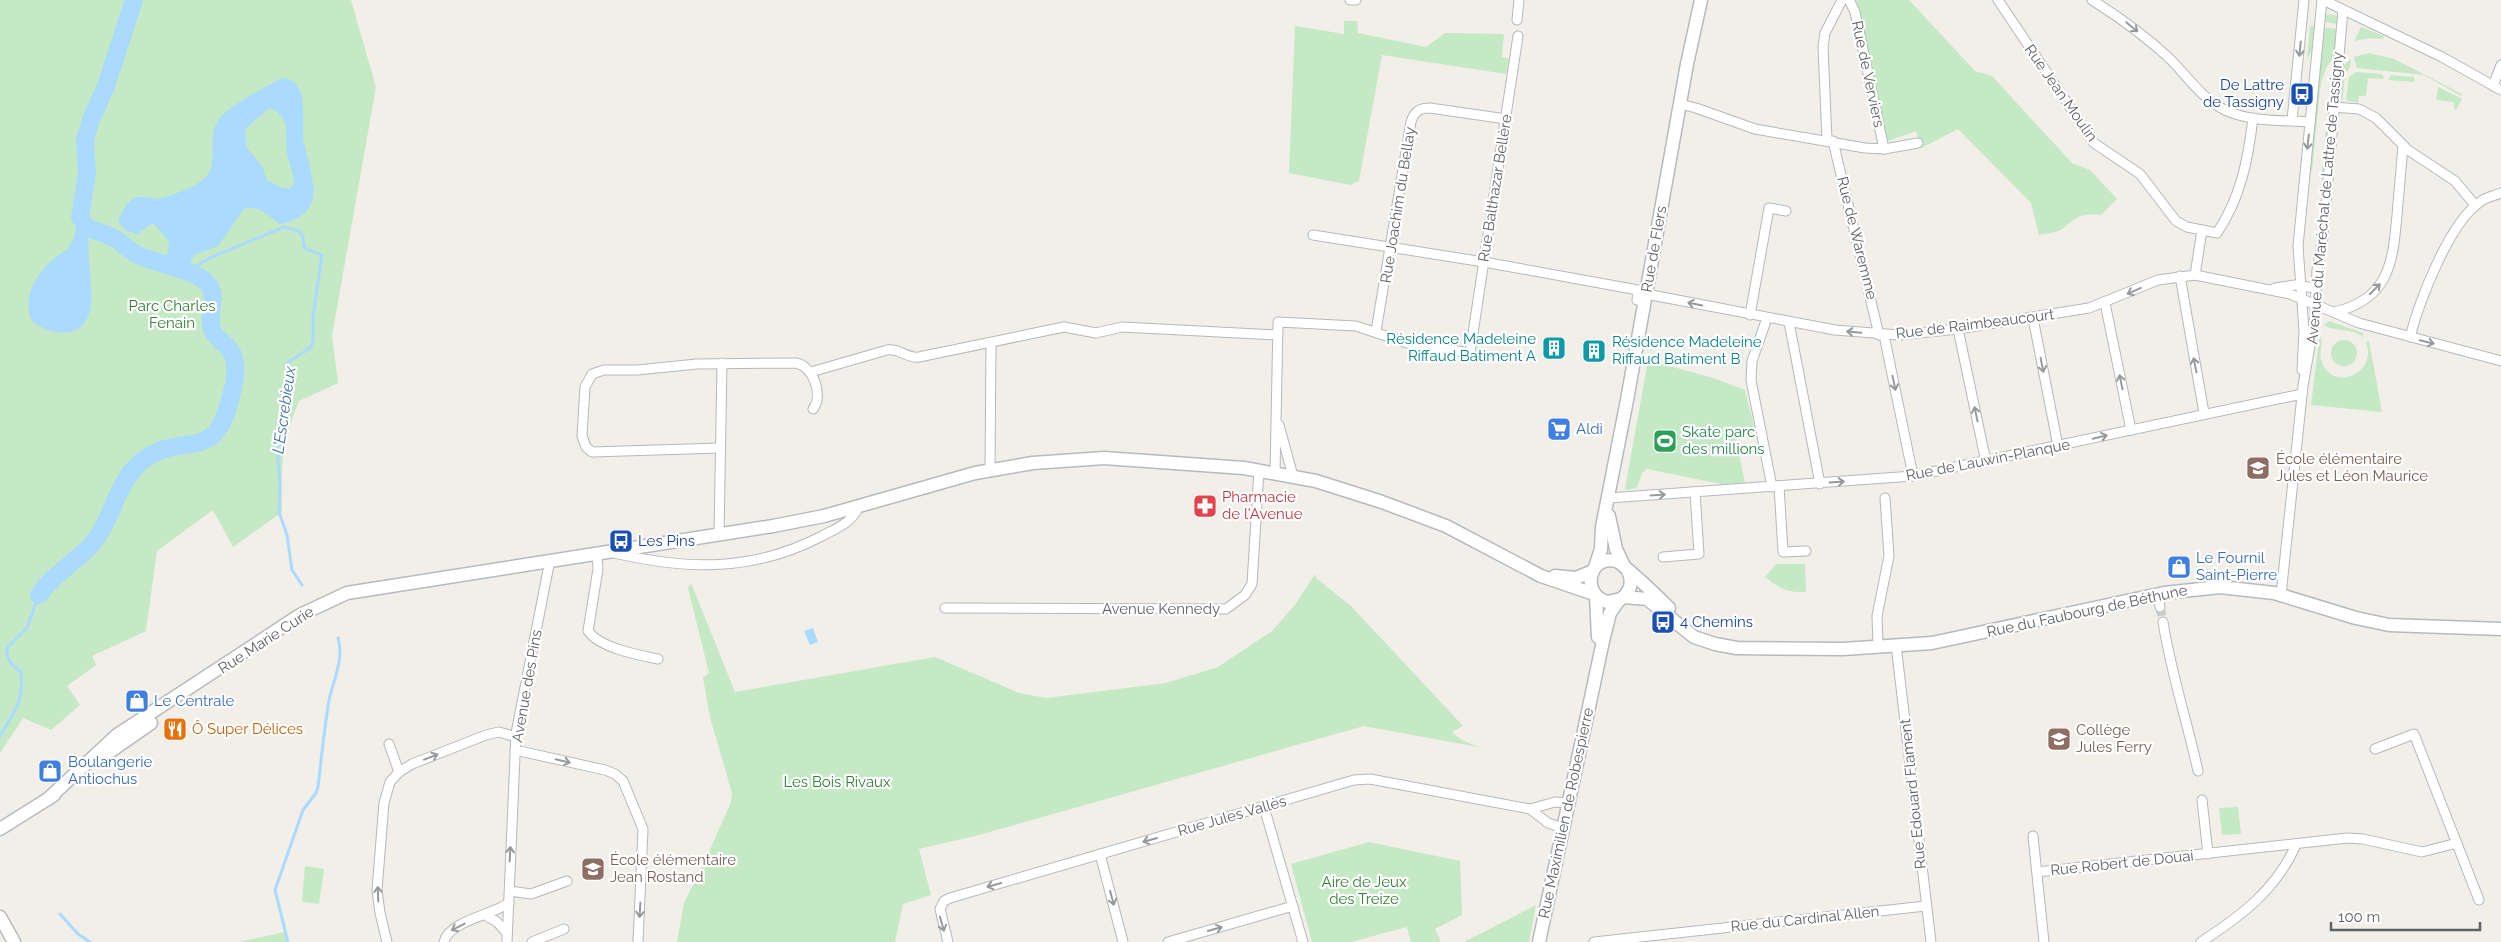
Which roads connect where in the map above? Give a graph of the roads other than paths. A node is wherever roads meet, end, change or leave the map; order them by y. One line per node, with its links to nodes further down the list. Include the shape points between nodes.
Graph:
1 (1350, 0): 2 (street)
2 (1356, 0)
3 (1519, 0): 12 (street)
4 (1701, 0): 16 (street, Rue de Flers)
5 (1842, 0): 22 (street, Rue de Waremme, via 1825,33 1823,47)
6 (1848, 0): 25 (street, Rue de Verviers, via 1855,12)
7 (1998, 0): 29 (street, Rue Jean Moulin, via 2094,143 2140,174 2176,221)
8 (2092, 0): 18 (street, one-way to 18, via 2133,27 2212,102 2237,115)
9 (2304, 0): 20 (street, one-way to 20)
10 (2322, 0): 11 (street); 21 (street, Avenue du Maréchal de Lattre de Tassigny)
11 (2340, 6): 15 (street); 17 (street, Avenue du Maréchal de Lattre de Tassigny)
12 (1517, 20)
13 (1518, 36): 19 (street, Rue Balthazar Bellère)
14 (2501, 65): 15 (street)
15 (2497, 88)
16 (1680, 104): 22 (street, via 1755,129); 39 (street, Rue de Flers)
17 (2333, 107): 24 (street, via 2368,112 2382,122); 36 (street, Avenue du Maréchal de Lattre de Tassigny, via 2323,237)
18 (2253, 118): 20 (street); 29 (street, via 2246,170 2235,202 2217,233)
19 (1506, 119): 31 (street, Rue Joachim du Bellay, via 1430,108 1414,114); 32 (street, Rue Balthazar Bellère)
20 (2292, 120): 21 (street)
21 (2310, 122): 35 (street, Avenue du Maréchal de Lattre de Tassigny, one-way to 35, via 2298,236)
22 (1830, 141): 25 (street); 50 (street, Rue de Waremme)
23 (1918, 143): 25 (street)
24 (2403, 146): 27 (street, via 2455,181); 42 (street, one-way to 24, via 2363,300 2388,272 2394,252)
25 (1884, 149)
26 (2501, 193): 27 (street, via 2485,198)
27 (2475, 206): 51 (street, via 2437,264 2418,307)
28 (1786, 212): 43 (street, via 1769,208)
29 (2202, 230): 34 (street)
30 (1314, 235): 31 (street)
31 (1391, 246): 32 (street); 48 (street, Rue Joachim du Bellay)
32 (1484, 262): 39 (street, via 1638,290 1637,300); 48 (street, Rue Balthazar Bellère, via 1470,352 1407,342)
33 (2180, 276): 34 (street, Rue de Raimbeaucourt); 40 (street, Rue de Raimbeaucourt, one-way to 40, via 2158,280); 58 (street, one-way to 33)
34 (2195, 276): 37 (street, Rue de Raimbeaucourt)
35 (2299, 285): 36 (street, Rue de Raimbeaucourt); 37 (street, Rue de Raimbeaucourt); 38 (street, Avenue du Maréchal de Lattre de Tassigny)
36 (2315, 288): 41 (street, Avenue du Maréchal de Lattre de Tassigny)
37 (2270, 289): 38 (street, Rue de Raimbeaucourt)
38 (2300, 297): 41 (street, Rue de Raimbeaucourt); 56 (street, Avenue du Maréchal de Lattre de Tassigny, via 2304,331)
39 (1645, 298): 43 (street, Rue de Raimbeaucourt, one-way to 39); 72 (street, Rue de Flers)
40 (2105, 304): 45 (street, Rue de Raimbeaucourt); 60 (street, one-way to 40)
41 (2315, 304): 42 (street, Rue de Raimbeaucourt); 56 (street, Avenue du Maréchal de Lattre de Tassigny)
42 (2333, 312): 51 (street, Rue de Raimbeaucourt)
43 (1750, 315): 44 (street, Rue de Raimbeaucourt)
44 (1767, 318): 46 (street, Rue de Raimbeaucourt); 70 (street, via 1752,362 1750,380)
45 (2033, 318): 47 (street, Rue de Raimbeaucourt); 61 (street, one-way to 61)
46 (1789, 322): 50 (street, Rue de Raimbeaucourt, one-way to 46); 69 (street)
47 (1958, 329): 50 (street, Rue de Raimbeaucourt); 63 (street, one-way to 47)
48 (1376, 331): 49 (street, via 1350,325 1278,322)
49 (1278, 335): 52 (street, via 1117,327 1096,333 1064,327); 59 (street)
50 (1881, 335): 68 (street, Rue de Waremme, one-way to 68)
51 (2410, 337): 53 (street, Rue de Raimbeaucourt, one-way to 53)
52 (991, 343): 55 (street, via 915,358 887,350); 64 (street)
53 (2501, 361)
54 (722, 363): 55 (street, via 796,363); 62 (street); 62 (street, via 596,372 586,383 582,436 586,447 596,453 649,448)
55 (811, 372): 57 (street, via 818,397)
56 (2302, 390): 58 (street, Rue de Lauwin-Planque); 85 (street, Avenue du Maréchal de Lattre de Tassigny)
57 (813, 408)
58 (2204, 413): 60 (street, Rue de Lauwin-Planque)
59 (1276, 417): 66 (street); 67 (street)
60 (2131, 430): 61 (street, Rue de Lauwin-Planque, one-way to 60)
61 (2058, 446): 63 (street, Rue de Lauwin-Planque)
62 (720, 448): 75 (street)
63 (1986, 462): 68 (street, Rue de Lauwin-Planque)
64 (990, 470): 65 (street, Rue Marie Curie, via 1057,460 1098,458); 74 (street, Rue Marie Curie)
65 (1259, 470): 66 (street, Rue Marie Curie); 88 (street, Avenue Kennedy, via 1252,584 1245,595 1226,609)
66 (1274, 472): 67 (street, Rue Marie Curie)
67 (1293, 476): 80 (street, Rue Marie Curie, via 1359,494 1430,520)
68 (1913, 476): 69 (street, Rue de Lauwin-Planque, one-way to 68)
69 (1820, 484): 70 (street, Rue de Lauwin-Planque)
70 (1775, 486): 71 (street, Rue de Lauwin-Planque); 76 (street, via 1783,552)
71 (1695, 492): 72 (street, Rue de Lauwin-Planque, one-way to 71); 78 (street, via 1699,554)
72 (1609, 498): 81 (street, Rue de Flers, via 1610,529); 82 (street, Rue de Flers)
73 (1885, 498): 91 (street, via 1889,556 1877,616)
74 (859, 506): 75 (street, Rue Marie Curie); 77 (street, via 842,526 793,551 758,561 705,566)
75 (720, 535): 77 (street, Rue Marie Curie)
76 (1806, 550)
77 (603, 553): 79 (street, Rue Marie Curie); 93 (street, via 588,631 601,641 633,654)
78 (1663, 557)
79 (550, 560): 95 (street, Avenue des Pins); 105 (street, Rue Marie Curie, via 357,590 318,606 113,737 48,799)
80 (1520, 564): 82 (street, via 1565,578 1579,577); 84 (street, Rue du Faubourg de Béthune, via 1549,580)
81 (1626, 568): 82 (street, via 1608,561); 86 (street, via 1631,585); 91 (street, Rue du Faubourg de Béthune, via 1684,622 1714,638)
82 (1594, 569): 84 (street, via 1590,583)
83 (2158, 594): 85 (street, Rue du Faubourg de Béthune, via 2220,587); 87 (street); 92 (street, Rue du Faubourg de Béthune, via 1961,638)
84 (1595, 595): 86 (street, Rue du Faubourg de Béthune, via 1607,602); 94 (street, Rue Maximilien de Robespierre, via 1599,626)
85 (2280, 595): 90 (street, Rue du Faubourg de Béthune, via 2378,623)
86 (1621, 599): 91 (street, Rue du Faubourg de Béthune, via 1647,599 1688,633 1722,646 1816,649); 94 (street, Rue Maximilien de Robespierre, via 1610,613)
87 (2160, 607)
88 (945, 608)
89 (2162, 622): 99 (street)
90 (2501, 629)
91 (1878, 646): 92 (street, Rue du Faubourg de Béthune)
92 (1896, 646): 120 (street, Rue Edouard Flament)
93 (658, 659)
94 (1593, 684): 102 (street, Rue Maximilien de Robespierre)
95 (516, 737): 98 (street, Avenue des Pins); 100 (street, one-way to 95, via 494,733)
96 (389, 744): 100 (street)
97 (2375, 749): 110 (street, via 2414,734)
98 (515, 750): 116 (street, Avenue des Pins, one-way to 98); 130 (street, one-way to 130, via 605,770 623,781 644,833)
99 (2198, 771)
100 (399, 772): 127 (street, one-way to 100, via 377,890 385,797 390,782)
101 (2202, 800): 113 (street, Rue Robert de Douai)
102 (1568, 803): 104 (street, Rue Jules Vallès, via 1555,802); 107 (street, Rue Maximilien de Robespierre)
103 (1264, 807): 104 (street, Rue Jules Vallès, via 1354,780 1370,779); 112 (street, Rue Jules Vallès, one-way to 112); 119 (street)
104 (1530, 809): 107 (street, Rue Jules Vallès, via 1548,823)
105 (14, 820): 106 (street, Rue Marie Curie); 108 (street, Rue Marie Curie)
106 (0, 824)
107 (1562, 828): 135 (street, Rue Maximilien de Robespierre)
108 (0, 829)
109 (2033, 836): 114 (street)
110 (2457, 843): 111 (street, Rue Robert de Douai, via 2422,852 2353,838); 117 (street)
111 (2296, 845): 113 (street, Rue Robert de Douai); 139 (street, via 2283,872 2262,896)
112 (1100, 854): 131 (street, Rue Jules Vallès, one-way to 131, via 950,898 941,906 940,916); 132 (street, one-way to 132)
113 (2208, 854): 114 (street, Rue Robert de Douai)
114 (2037, 872): 138 (street)
115 (568, 881): 116 (street, via 531,894)
116 (510, 891): 118 (street, Avenue des Pins)
117 (2479, 900)
118 (509, 903): 121 (street); 124 (street, Avenue des Pins)
119 (1293, 906): 125 (street, one-way to 119); 134 (street)
120 (1926, 906): 136 (street, Rue du Cardinal Allen); 137 (street, Rue Edouard Flament)
121 (485, 915): 124 (street, via 497,922); 128 (street, one-way to 128, via 456,927)
122 (0, 917): 126 (street)
123 (564, 929): 129 (street)
124 (507, 938)
125 (1181, 940): 133 (street)
126 (14, 942)
127 (387, 942)
128 (444, 942)
129 (532, 942)
130 (638, 942)
131 (948, 942)
132 (1123, 942)
133 (1168, 942)
134 (1303, 942)
135 (1538, 942)
136 (1594, 942)
137 (1932, 942)
138 (2044, 942)
139 (2201, 942)

